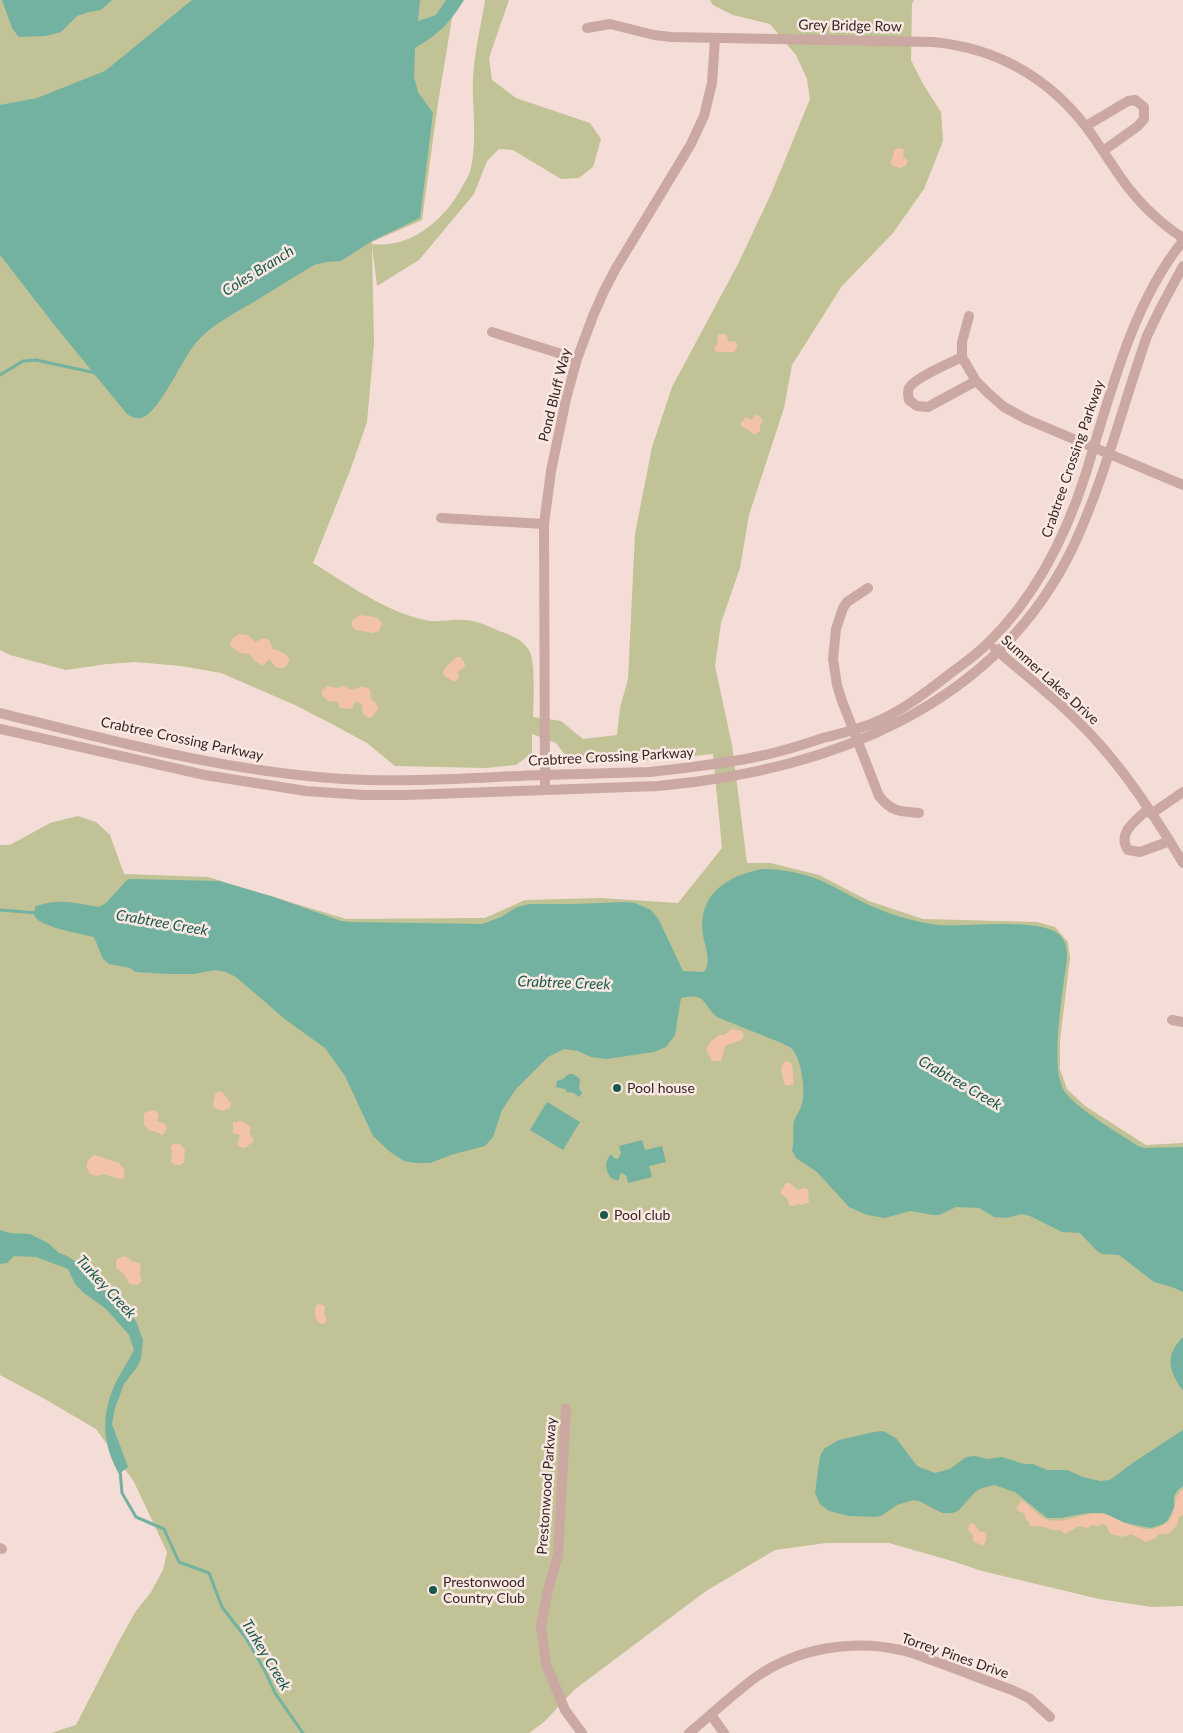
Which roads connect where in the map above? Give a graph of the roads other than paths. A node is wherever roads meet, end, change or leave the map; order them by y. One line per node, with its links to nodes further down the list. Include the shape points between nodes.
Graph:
1 (587, 28): 2 (street, Grey Bridge Row, via 610,24 654,35)
2 (715, 39): 3 (street, Grey Bridge Row, via 955,44 1002,59 1032,74 1063,100); 10 (street, Pond Bluff Way, via 712,83 704,116 691,144 616,268)
3 (1086, 126): 4 (street, Grey Bridge Row); 4 (street, via 1128,100 1135,100 1144,107 1144,119 1138,126)
4 (1103, 151): 5 (street, Grey Bridge Row, via 1144,206)
5 (1183, 240): 12 (street, Crabtree Crossing Parkway, via 1137,322)
6 (1183, 266): 13 (street, Crabtree Crossing Parkway, via 1148,336)
7 (969, 316): 9 (street, via 962,342)
8 (492, 332): 10 (street)
9 (962, 358): 11 (street); 11 (street, via 917,380 910,386 909,400 928,408)
10 (577, 359): 16 (street, Pond Bluff Way, via 551,471)
11 (976, 381): 12 (street, via 993,398 1026,419)
12 (1094, 448): 13 (street); 18 (street, Crabtree Crossing Parkway, via 1056,551 1027,598)
13 (1108, 454): 14 (street); 19 (street, Crabtree Crossing Parkway, via 1084,523 1059,574)
14 (1183, 485)
15 (441, 518): 16 (street)
16 (544, 524): 24 (street, Pond Bluff Way)
17 (868, 588): 22 (street, via 843,608 834,642 837,685)
18 (988, 644): 19 (street, Summer Lakes Drive); 22 (street, Crabtree Crossing Parkway, via 913,701 871,724)
19 (998, 652): 23 (street, Crabtree Crossing Parkway, via 931,704); 27 (street, Summer Lakes Drive, via 1064,708 1102,746)
20 (0, 713): 24 (street, Crabtree Crossing Parkway, via 170,754 249,769 386,780)
21 (0, 729): 25 (street, Crabtree Crossing Parkway, via 205,775 306,791 406,795)
22 (854, 729): 23 (street); 24 (street, Crabtree Crossing Parkway, via 774,753 730,762 649,772)
23 (859, 741): 25 (street, Crabtree Crossing Parkway, via 779,767 725,779 658,786); 28 (street, via 879,796 886,806 897,811)
24 (544, 775): 25 (street, Pond Bluff Way)
25 (545, 790)
26 (1183, 792): 27 (street)
27 (1150, 812): 29 (street, Summer Lakes Drive); 29 (street, via 1126,832 1124,839 1128,850 1140,852)
28 (919, 813)
29 (1170, 841): 30 (street, Summer Lakes Drive)
30 (1183, 863)
31 (1172, 1020): 32 (street)
32 (1183, 1022)
33 (566, 1409): 36 (street, Prestonwood Parkway, via 558,1555 542,1626 546,1664 566,1710)
34 (711, 1715): 35 (street, Torrey Pines Drive, via 756,1677 784,1662 823,1649 876,1646 903,1650 1012,1690 1028,1698); 37 (street, Torrey Pines Drive); 38 (street)
35 (1050, 1717)
36 (582, 1733)
37 (689, 1733)
38 (724, 1733)

